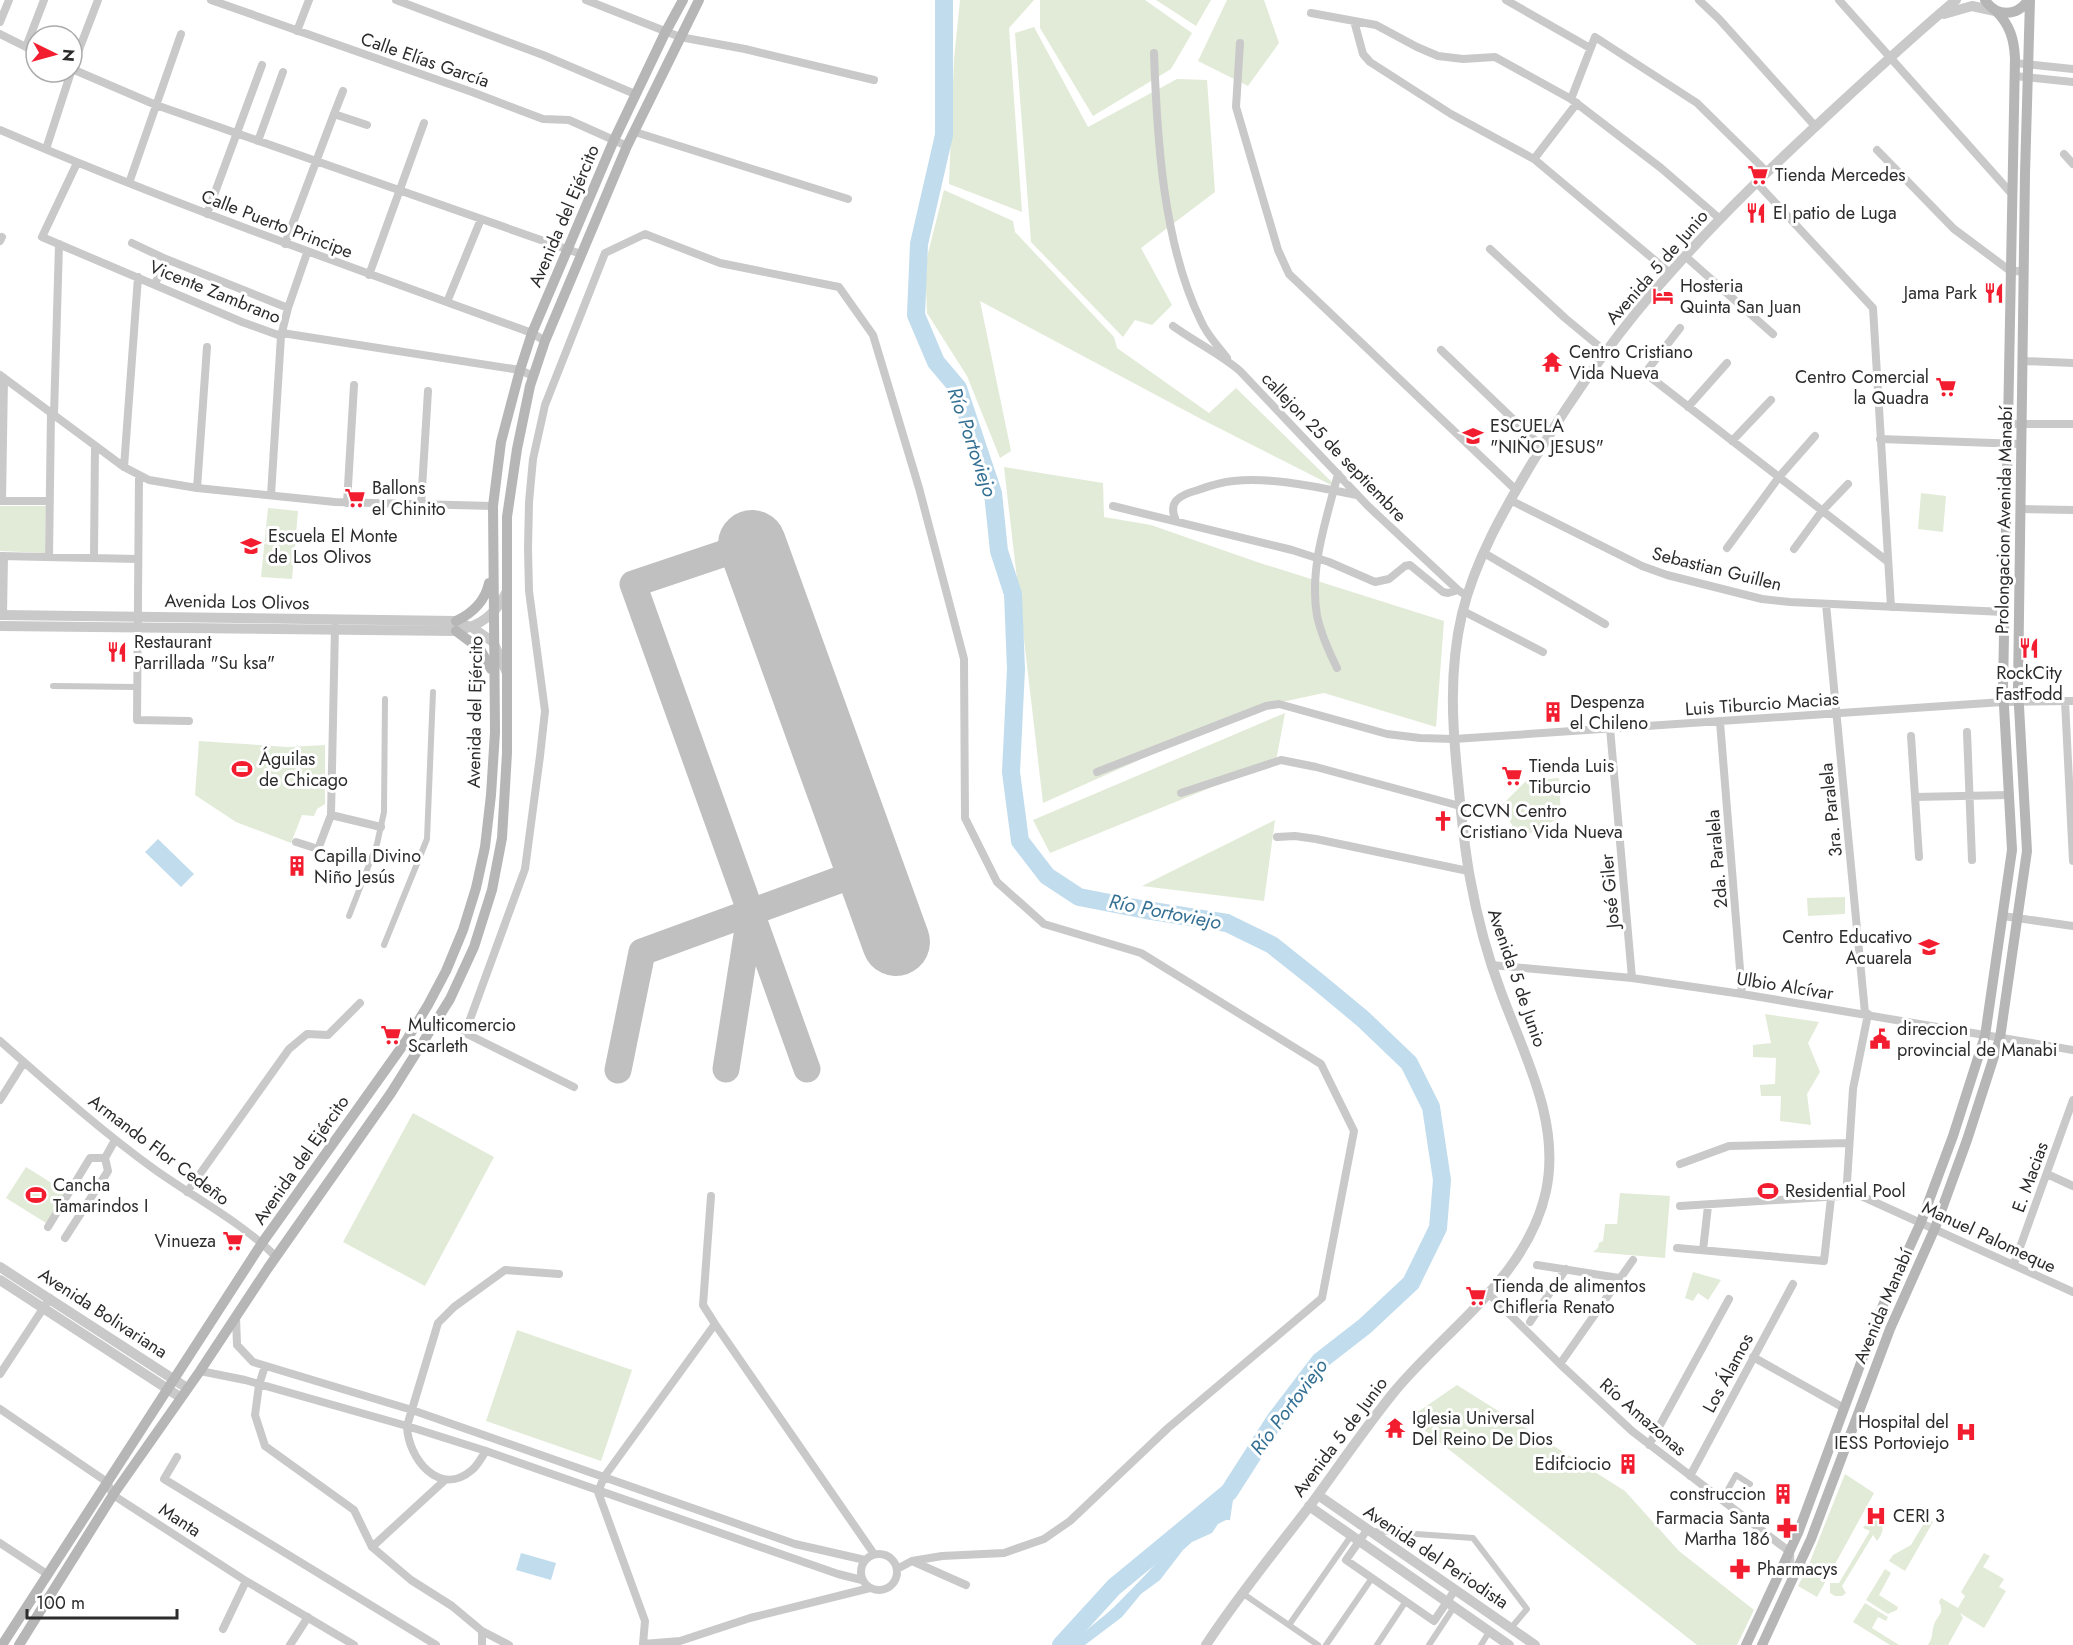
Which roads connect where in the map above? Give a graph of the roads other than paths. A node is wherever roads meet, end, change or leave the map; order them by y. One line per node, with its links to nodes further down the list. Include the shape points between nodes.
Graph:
1 (9, 0): 20 (street)
2 (44, 0): 21 (street)
3 (98, 0): 27 (street)
4 (212, 0): 22 (street, Calle Elías García)
5 (309, 0): 22 (street)
6 (396, 0): 45 (street)
7 (586, 0): 23 (street)
8 (683, 0): 23 (main road, Avenida del Ejército)
9 (699, 0): 26 (main road, Avenida del Ejército)
10 (1506, 0): 30 (street)
11 (1699, 0): 51 (street)
12 (1839, 0): 32 (street)
13 (1956, 0): 18 (street, Avenida 5 de Junio)
14 (1985, 0): 16 (main road, Prolongacion Avenida Manabí)
15 (2029, 0): 16 (main road, via 2012,13); 35 (main road, Prolongacion Avenida Manabí)
16 (1996, 11): 18 (street, via 1972,6); 33 (main road, Prolongacion Avenida Manabí, via 2012,33)
17 (1311, 13): 19 (street)
18 (1935, 17): 32 (street, Avenida 5 de Junio)
19 (1354, 21): 46 (street, via 1376,25 1438,56 1495,57); 61 (street, via 1370,62 1450,114)
20 (0, 22)
21 (35, 24)
22 (297, 31): 55 (street, Calle Elías García, via 543,119 569,120)
23 (665, 33): 26 (street); 45 (main road, Avenida del Ejército)
24 (0, 34): 29 (street)
25 (181, 34): 47 (street)
26 (680, 37): 41 (street); 53 (main road, Avenida del Ejército)
27 (84, 38)
28 (1240, 44): 131 (street, Sebastian Guillen, via 1236,107 1278,250 1289,274)
29 (24, 46)
30 (1590, 48): 46 (street); 65 (street, via 1595,37 1697,102)
31 (1154, 53): 101 (street, via 1162,171 1176,252 1200,320)
32 (1891, 57): 51 (street, Avenida 5 de Junio); 69 (street)
33 (2015, 63): 35 (street); 39 (main road, Prolongacion Avenida Manabí)
34 (262, 64): 54 (street)
35 (2028, 64): 36 (street); 40 (main road, Prolongacion Avenida Manabí)
36 (2073, 69)
37 (283, 72): 56 (street)
38 (84, 75): 47 (street)
39 (2014, 76): 40 (street); 69 (main road, Prolongacion Avenida Manabí)
40 (2027, 77): 42 (street); 84 (main road, Prolongacion Avenida Manabí)
41 (874, 80)
42 (2073, 82)
43 (67, 84): 58 (street)
44 (343, 91): 48 (street)
45 (635, 94): 55 (main road, Avenida del Ejército)
46 (1574, 101): 61 (street); 73 (street, via 1662,168)
47 (156, 105): 54 (street); 66 (street)
48 (334, 114): 50 (street); 62 (street)
49 (424, 123): 68 (street)
50 (367, 125)
51 (1815, 126): 65 (street, Avenida 5 de Junio)
52 (0, 130): 58 (street, Calle Puerto Principe)
53 (635, 132): 57 (main road, Avenida del Ejército); 70 (street)
54 (237, 134): 56 (street); 71 (street)
55 (614, 140): 57 (street, Calle Elías García); 78 (main road, Avenida del Ejército)
56 (258, 141): 62 (street)
57 (627, 146): 80 (main road, Avenida del Ejército)
58 (46, 149): 63 (street, Calle Puerto Principe)
59 (1877, 150): 83 (street, via 1954,228)
60 (2064, 154): 64 (street)
61 (1534, 159): 85 (street)
62 (315, 162): 68 (street); 76 (street)
63 (77, 163): 66 (street, Calle Puerto Principe); 75 (street, via 42,237)
64 (2073, 164)
65 (1767, 172): 67 (street, Avenida 5 de Junio)
66 (129, 183): 71 (street, Calle Puerto Principe)
67 (1757, 183): 73 (street, Avenida 5 de Junio); 116 (street, via 1873,308)
68 (400, 191): 72 (street); 86 (street)
69 (2011, 194): 83 (main road, Prolongacion Avenida Manabí)
70 (848, 199)
71 (207, 214): 76 (street, Calle Puerto Principe)
72 (481, 219): 78 (street); 89 (street)
73 (1720, 219): 81 (street, Avenida 5 de Junio)
74 (132, 243): 82 (street)
75 (59, 244): 87 (street, Vicente Zambrano); 111 (street)
76 (285, 244): 79 (street, Calle Puerto Principe)
77 (1490, 249): 99 (street)
78 (568, 250): 80 (street); 93 (main road, Avenida del Ejército)
79 (307, 253): 86 (street, Calle Puerto Principe); 90 (street)
80 (581, 254): 96 (main road, Avenida del Ejército)
81 (1685, 256): 85 (street, Avenida 5 de Junio); 95 (street)
82 (166, 259): 88 (street); 90 (street)
83 (2009, 270): 84 (street); 112 (main road, Prolongacion Avenida Manabí)
84 (2024, 272): 100 (main road, Prolongacion Avenida Manabí)
85 (1670, 273): 99 (street, Avenida 5 de Junio)
86 (369, 275): 89 (street, Calle Puerto Principe)
87 (138, 277): 88 (street, Vicente Zambrano); 122 (street)
88 (155, 284): 94 (street, Vicente Zambrano, via 242,322)
89 (447, 302): 93 (street, Calle Puerto Principe)
90 (288, 308): 94 (street)
91 (1173, 326): 101 (street, callejon 25 de septiembre)
92 (1680, 328): 110 (street, via 1645,373)
93 (532, 333): 96 (street, Calle Puerto Principe); 104 (main road, Avenida del Ejército)
94 (282, 334): 104 (street, Vicente Zambrano); 129 (street)
95 (1773, 334)
96 (544, 341): 106 (main road, Avenida del Ejército)
97 (207, 347): 127 (street)
98 (1442, 350): 121 (street)
99 (1606, 352): 121 (street, Avenida 5 de Junio)
100 (2023, 361): 103 (street); 113 (main road, Prolongacion Avenida Manabí)
101 (1230, 362): 123 (street, callejon 25 de septiembre)
102 (1727, 363): 110 (street)
103 (2073, 363)
104 (520, 370): 106 (street, Vicente Zambrano); 136 (main road, Avenida del Ejército, via 501,442)
105 (2, 376): 111 (street); 132 (street)
106 (533, 376): 152 (main road, Avenida del Ejército, via 507,517)
107 (354, 385): 134 (street)
108 (428, 391): 135 (street)
109 (1771, 400): 117 (street)
110 (1688, 407): 117 (street)
111 (52, 414): 120 (street); 133 (street)
112 (2008, 424): 113 (street); 118 (main road, Prolongacion Avenida Manabí)
113 (2022, 424): 114 (street); 119 (main road, Prolongacion Avenida Manabí)
114 (2073, 424)
115 (1815, 436): 125 (street)
116 (1880, 439): 118 (street); 150 (street)
117 (1732, 441): 125 (street)
118 (2007, 444): 119 (street); 157 (main road, Prolongacion Avenida Manabí)
119 (2021, 444): 138 (main road, Prolongacion Avenida Manabí)
120 (95, 446): 122 (street); 147 (street)
121 (1542, 447): 131 (street, Avenida 5 de Junio)
122 (124, 467): 124 (street)
123 (1338, 474): 128 (street); 130 (street, callejon 25 de septiembre)
124 (139, 476): 127 (street); 148 (street)
125 (1779, 477): 140 (street); 142 (street)
126 (1848, 484): 140 (street)
127 (197, 488): 129 (street)
128 (1334, 490): 130 (street); 141 (street, via 1290,482 1221,483 1176,501 1172,513); 149 (street)
129 (271, 495): 134 (street)
130 (1358, 495): 153 (street, callejon 25 de septiembre)
131 (1513, 495): 144 (street, Avenida 5 de Junio); 154 (street, Sebastian Guillen, via 1650,569 1762,599)
132 (1, 501): 133 (street)
133 (50, 501): 146 (street)
134 (347, 503): 135 (street)
135 (421, 505): 136 (street)
136 (493, 506): 151 (main road, Avenida del Ejército)
137 (1113, 506): 141 (street)
138 (2021, 509): 139 (street); 175 (main road, Prolongacion Avenida Manabí)
139 (2073, 510)
140 (1822, 511): 143 (street); 150 (street)
141 (1176, 521): 149 (street)
142 (1727, 548)
143 (1794, 549)
144 (1484, 553): 153 (street, Avenida 5 de Junio); 161 (street)
145 (2, 556): 146 (street); 159 (street)
146 (49, 557): 147 (street)
147 (94, 557): 148 (street)
148 (138, 558): 160 (street)
149 (1316, 558): 153 (street, via 1375,582 1389,579 1410,565 1443,592); 168 (street, via 1317,616)
150 (1887, 561): 155 (street)
151 (492, 568): 158 (main road, Avenida del Ejército); 164 (main road, via 487,591 479,604)
152 (506, 593): 158 (street); 169 (main road, Avenida del Ejército)
153 (1462, 593): 156 (street, Avenida 5 de Junio)
154 (1826, 604): 155 (street, Sebastian Guillen); 178 (street, 3ra. Paralela)
155 (1891, 607): 157 (street, Sebastian Guillen)
156 (1463, 611): 167 (street); 184 (street, Avenida 5 de Junio, via 1452,682)
157 (2004, 612): 177 (main road, Prolongacion Avenida Manabí)
158 (493, 614): 165 (street); 166 (main road, Avenida del Ejército)
159 (2, 615): 160 (street, Avenida Los Olivos)
160 (137, 622): 162 (street, Avenida Los Olivos); 163 (street, Avenida Los Olivos); 172 (street)
161 (1605, 624)
162 (335, 625): 164 (street, Avenida Los Olivos); 192 (street)
163 (0, 626)
164 (456, 626): 165 (street, Avenida Los Olivos); 170 (main road, via 480,648)
165 (473, 628): 166 (street, Avenida Los Olivos)
166 (493, 642): 169 (street); 170 (main road, Avenida del Ejército)
167 (1543, 652)
168 (1337, 669)
169 (507, 674): 237 (main road, Avenida del Ejército, via 502,838 492,890 474,947 450,999 391,1093)
170 (494, 675): 234 (main road, Avenida del Ejército, via 494,743 485,847 459,940 406,1041)
171 (53, 686): 172 (street)
172 (137, 687): 179 (street, via 137,720)
173 (433, 692): 204 (street, via 427,840)
174 (385, 699): 193 (street)
175 (2019, 701): 176 (street, Luis Tiburcio Macias); 177 (street, Luis Tiburcio Macias); 202 (main road, Prolongacion Avenida Manabí, via 2027,851)
176 (2069, 701): 185 (street)
177 (2003, 702): 178 (street, Luis Tiburcio Macias); 188 (main road, Prolongacion Avenida Manabí)
178 (1837, 714): 180 (street, Luis Tiburcio Macias); 209 (street, 3ra. Paralela)
179 (189, 720)
180 (1720, 722): 181 (street, Luis Tiburcio Macias); 207 (street, 2da. Paralela)
181 (1611, 728): 184 (street, Luis Tiburcio Macias); 206 (street, José Giler)
182 (1967, 732): 189 (street)
183 (1911, 736): 190 (street)
184 (1454, 739): 186 (street, Luis Tiburcio Macias, via 1387,734 1279,704); 191 (street, Avenida 5 de Junio)
185 (2071, 765): 198 (street)
186 (1097, 772)
187 (1181, 792): 191 (street, via 1281,760)
188 (2009, 795): 189 (street); 201 (main road, Prolongacion Avenida Manabí, via 2012,850)
189 (1970, 796): 190 (street); 197 (street)
190 (1915, 797): 196 (street)
191 (1460, 806): 199 (street, Avenida 5 de Junio)
192 (331, 815): 193 (street); 195 (street, via 318,849)
193 (381, 827): 200 (street)
194 (1277, 837): 199 (street, via 1316,839)
195 (296, 842)
196 (1919, 857)
197 (1972, 860)
198 (2073, 861)
199 (1468, 871): 205 (street, Avenida 5 de Junio)
200 (349, 916)
201 (2003, 916): 202 (street); 210 (main road, Prolongacion Avenida Manabí)
202 (2018, 918): 203 (street); 211 (main road, Prolongacion Avenida Manabí)
203 (2073, 926)
204 (384, 945)
205 (1491, 965): 206 (street, Ulbio Alcívar); 248 (street, Avenida 5 de Junio, via 1536,1083 1550,1153 1547,1188 1535,1226 1517,1259)
206 (1632, 978): 207 (street, Ulbio Alcívar)
207 (1742, 994): 209 (street, Ulbio Alcívar)
208 (360, 1004): 224 (street, via 328,1035 308,1034 289,1048)
209 (1867, 1014): 210 (street, Ulbio Alcívar); 219 (street, 3ra. Paralela, via 1853,1089)
210 (1985, 1036): 211 (street, Ulbio Alcívar); 230 (main road, Avenida Manabí)
211 (2000, 1038): 213 (street, Ulbio Alcívar); 232 (main road, Avenida Manabí)
212 (0, 1041): 214 (street, Armando Flor Cedeño)
213 (2073, 1050)
214 (24, 1062): 216 (street); 218 (street, Armando Flor Cedeño)
215 (574, 1087): 286 (street, via 465,1033 525,869 540,756 545,711 528,549 532,459 545,405 605,253 645,234 720,263 839,287 873,335 964,659 965,818 997,882 1044,924 1142,953 1321,1064 1354,1131 1322,1298 1168,1428 1070,1521 1044,1539 1004,1552)
216 (0, 1100)
217 (2073, 1100): 222 (street, E. Macias)
218 (115, 1140): 220 (street); 224 (street, Armando Flor Cedeño)
219 (1850, 1143): 221 (street, via 1730,1146); 225 (street, 3ra. Paralela, via 1847,1182 1852,1192)
220 (105, 1158): 231 (street, via 90,1158); 233 (street, via 108,1171)
221 (1680, 1164)
222 (2047, 1174): 223 (street); 239 (street, E. Macias)
223 (2073, 1186)
224 (186, 1192): 234 (street, Armando Flor Cedeño)
225 (1859, 1195): 227 (street); 230 (street, Manuel Palomeque)
226 (711, 1196): 253 (street, via 703,1305)
227 (1831, 1198): 229 (street); 236 (street, via 1824,1261)
228 (1680, 1206): 229 (street)
229 (1707, 1206): 236 (street)
230 (1921, 1222): 232 (street, Manuel Palomeque); 262 (main road, Avenida Manabí, via 1879,1314)
231 (48, 1227)
232 (1935, 1228): 239 (street, Manuel Palomeque); 293 (main road, Avenida Manabí, via 1890,1329)
233 (65, 1238)
234 (262, 1243): 237 (street, Armando Flor Cedeño); 259 (main road, Avenida del Ejército)
235 (1677, 1248): 236 (street)
236 (1704, 1250)
237 (276, 1257): 251 (main road, Avenida del Ejército)
238 (1633, 1260): 244 (street)
239 (2014, 1264): 247 (street, Manuel Palomeque)
240 (1537, 1265): 242 (street)
241 (0, 1267): 250 (street, Avenida Bolivariana)
242 (1566, 1269): 244 (street); 252 (street)
243 (559, 1274): 264 (street, via 505,1270 454,1307 438,1323)
244 (1619, 1278): 255 (street)
245 (0, 1280): 250 (street, Avenida Bolivariana)
246 (1793, 1284): 254 (street, Los Álamos)
247 (2073, 1292)
248 (1488, 1293): 255 (street, Río Amazonas); 276 (street, Avenida 5 de Junio, via 1398,1387)
249 (1729, 1299): 266 (street)
250 (46, 1303): 258 (street); 259 (street, Avenida Bolivariana)
251 (236, 1314): 256 (street, via 237,1345 253,1362); 257 (main road, Avenida del Ejército)
252 (1530, 1322)
253 (715, 1324): 270 (street); 284 (street)
254 (1753, 1357): 262 (street); 269 (street, Los Álamos)
255 (1560, 1364): 266 (street, Río Amazonas)
256 (265, 1366): 260 (street); 264 (street)
257 (200, 1371): 260 (street); 261 (main road, Avenida del Ejército)
258 (0, 1374)
259 (172, 1384): 261 (street, Avenida Bolivariana); 272 (main road, Avenida del Ejército)
260 (259, 1384): 265 (street); 282 (street, via 255,1414 265,1446 354,1510)
261 (184, 1393): 275 (main road, Avenida del Ejército)
262 (1844, 1408): 283 (main road, Avenida Manabí)
263 (0, 1409): 272 (street)
264 (412, 1410): 265 (street); 270 (street)
265 (407, 1426): 267 (street); 271 (street, via 413,1454 427,1472)
266 (1649, 1445): 269 (street, Río Amazonas)
267 (486, 1451): 271 (street, via 473,1470 461,1478); 274 (street)
268 (177, 1458): 309 (street, via 164,1479)
269 (1690, 1476): 277 (street, Río Amazonas)
270 (604, 1477): 274 (street); 285 (street, via 795,1544)
271 (445, 1480): 282 (street)
272 (107, 1482): 275 (street); 288 (main road, Avenida del Ejército)
273 (1750, 1484): 277 (street, via 1736,1475)
274 (598, 1492): 290 (street); 312 (street, via 645,1621)
275 (113, 1495): 291 (street, Manta); 306 (main road, Avenida del Ejército)
276 (1318, 1495): 278 (street, Avenida 5 de Junio); 279 (street, Avenida del Periodista)
277 (1722, 1500): 283 (street, Río Amazonas)
278 (1309, 1506): 280 (street, Avenida del Periodista); 296 (street, Avenida 5 de Junio)
279 (1368, 1530): 280 (street); 295 (street, Avenida del Periodista); 301 (street, via 1473,1538 1527,1609)
280 (1355, 1538): 289 (street, via 1346,1560); 298 (street, Avenida del Periodista); 300 (street)
281 (0, 1543): 288 (street)
282 (372, 1547): 303 (street)
283 (1790, 1552): 293 (street, Avenida Manabí); 321 (main road, Avenida Manabí)
284 (874, 1554): 285 (street); 287 (street, via 891,1558)
285 (865, 1560): 290 (street)
286 (912, 1561): 287 (street); 292 (street)
287 (897, 1569): 294 (street, via 896,1580 887,1589)
288 (46, 1574): 305 (main road, Avenida del Ejército)
289 (1372, 1578): 297 (street); 315 (street)
290 (862, 1580): 294 (street)
291 (246, 1581): 299 (street, Manta); 302 (street)
292 (966, 1585)
293 (1791, 1585): 322 (main road, Avenida Manabí)
294 (870, 1588): 312 (street, via 750,1618 680,1641)
295 (1455, 1590): 298 (street); 301 (street, Avenida del Periodista)
296 (1242, 1593): 300 (street); 313 (street, Avenida 5 de Junio)
297 (1406, 1601): 298 (street, via 1434,1621); 316 (street)
298 (1450, 1605): 304 (street, Avenida del Periodista); 317 (street)
299 (308, 1617): 307 (street); 308 (street, Manta)
300 (1289, 1625): 314 (street)
301 (1511, 1628): 320 (street, Avenida del Periodista)
302 (223, 1629)
303 (482, 1631): 310 (street); 311 (street)
304 (1489, 1632): 318 (street); 319 (street, Avenida del Periodista)
305 (2, 1645)
306 (19, 1645)
307 (290, 1645)
308 (354, 1645)
309 (436, 1645)
310 (483, 1645)
311 (509, 1645)
312 (643, 1645)
313 (1206, 1645)
314 (1318, 1645)
315 (1326, 1645)
316 (1377, 1645)
317 (1429, 1645)
318 (1481, 1645)
319 (1509, 1645)
320 (1535, 1645)
321 (1746, 1645)
322 (1762, 1645)

